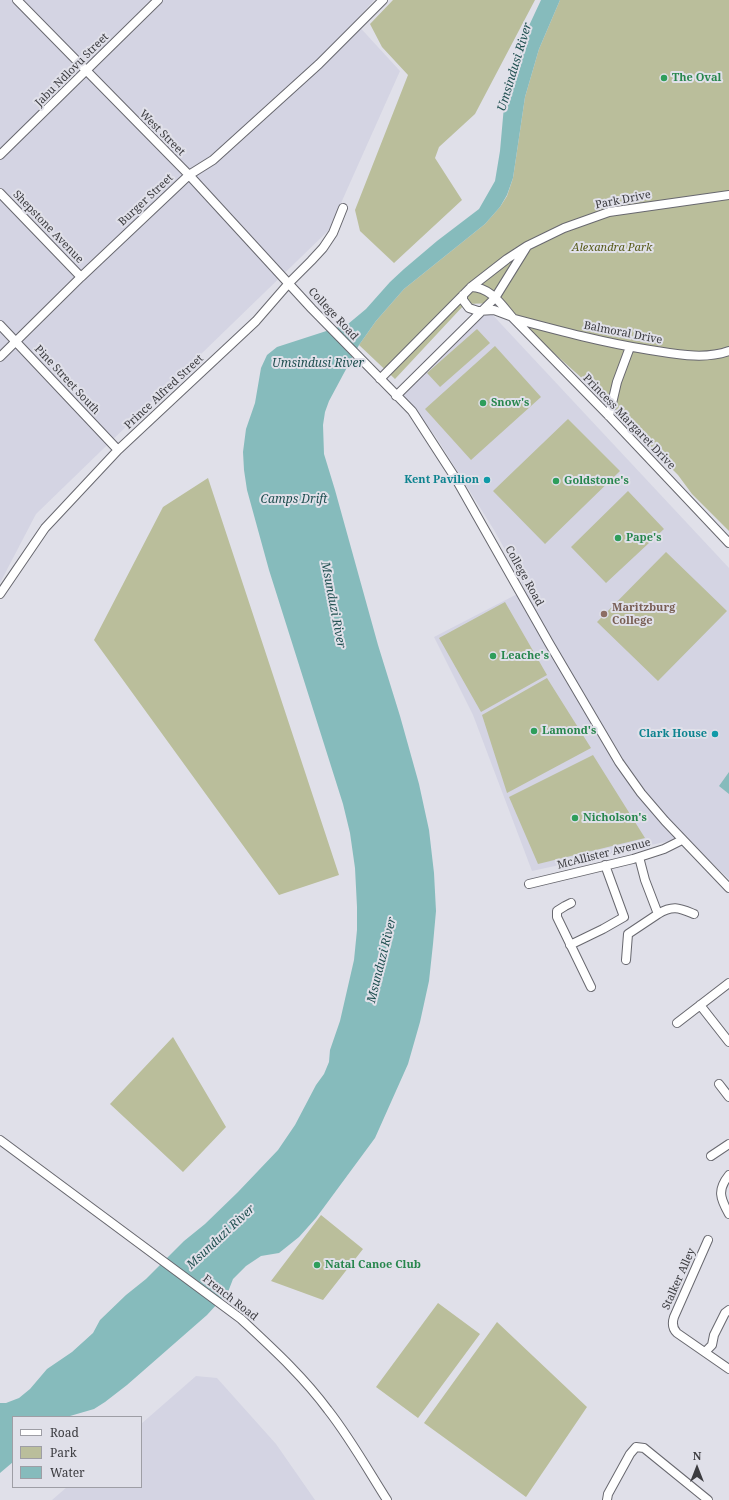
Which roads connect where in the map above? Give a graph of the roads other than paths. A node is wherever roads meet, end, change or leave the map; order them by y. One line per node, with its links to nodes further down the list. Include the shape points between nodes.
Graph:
1 (17, 0): 4 (street, West Street)
2 (158, 0): 4 (street, Jabu Ndlovu Street)
3 (383, 0): 6 (street, Burger Street, via 319,64 213,160)
4 (87, 72): 5 (street, Jabu Ndlovu Street); 6 (street, West Street)
5 (0, 154)
6 (189, 175): 11 (street, Burger Street); 12 (street, West Street)
7 (0, 193): 11 (street, Shepstone Avenue)
8 (729, 195): 10 (street, Park Drive, via 609,212 564,228)
9 (343, 208): 12 (street, Prince Alfred Street, via 333,233 323,248)
10 (527, 246): 13 (street, Park Drive); 15 (street)
11 (81, 277): 19 (street, Burger Street)
12 (289, 283): 23 (street, College Road); 26 (street, Prince Alfred Street, via 256,321)
13 (472, 287): 14 (street, Park Drive); 15 (street, via 484,288)
14 (463, 295): 16 (street, via 468,308); 23 (street, Park Drive)
15 (495, 298): 16 (street); 17 (street, Princess Margaret Drive)
16 (484, 310): 17 (street, Princess Margaret Drive, via 494,310); 24 (street)
17 (513, 318): 20 (street, Balmoral Drive); 25 (street, Princess Margaret Drive)
18 (0, 325): 19 (street, Pine Street South)
19 (15, 341): 22 (street, Burger Street); 26 (street, Pine Street South)
20 (630, 347): 21 (street, Balmoral Drive, via 693,356); 25 (street, via 616,382)
21 (729, 351)
22 (0, 357)
23 (380, 379): 24 (street, College Road)
24 (396, 396): 29 (street, College Road, via 418,419 456,479 619,762 641,793)
25 (609, 416): 27 (street, Princess Margaret Drive)
26 (118, 450): 28 (street, Prince Alfred Street, via 45,528)
27 (729, 543)
28 (0, 594)
29 (682, 840): 30 (street, McAllister Avenue); 33 (street, College Road)
30 (639, 857): 31 (street, McAllister Avenue); 35 (street)
31 (605, 865): 32 (street, McAllister Avenue); 37 (street, via 624,917)
32 (529, 884)
33 (729, 888)
34 (571, 903): 37 (street, via 556,913)
35 (658, 914): 36 (street, via 670,908); 38 (street, via 628,934)
36 (694, 914)
37 (570, 945): 40 (street)
38 (626, 960)
39 (729, 983): 41 (street)
40 (591, 987)
41 (700, 1005): 42 (street); 43 (street)
42 (677, 1023)
43 (729, 1042)
44 (719, 1084): 45 (street)
45 (729, 1097)
46 (0, 1140): 55 (street, French Road, via 241,1319 298,1373 328,1409)
47 (729, 1144): 48 (street)
48 (711, 1156)
49 (729, 1175): 50 (street, via 720,1189 721,1198)
50 (729, 1214)
51 (708, 1240): 53 (street, Stalker Alley, via 672,1322 677,1333)
52 (729, 1310): 53 (street, via 714,1335 712,1345)
53 (705, 1352): 54 (street, Stalker Alley)
54 (728, 1366)
55 (387, 1500)
56 (607, 1500): 57 (street, via 608,1494 636,1447 644,1448)
57 (708, 1500)

